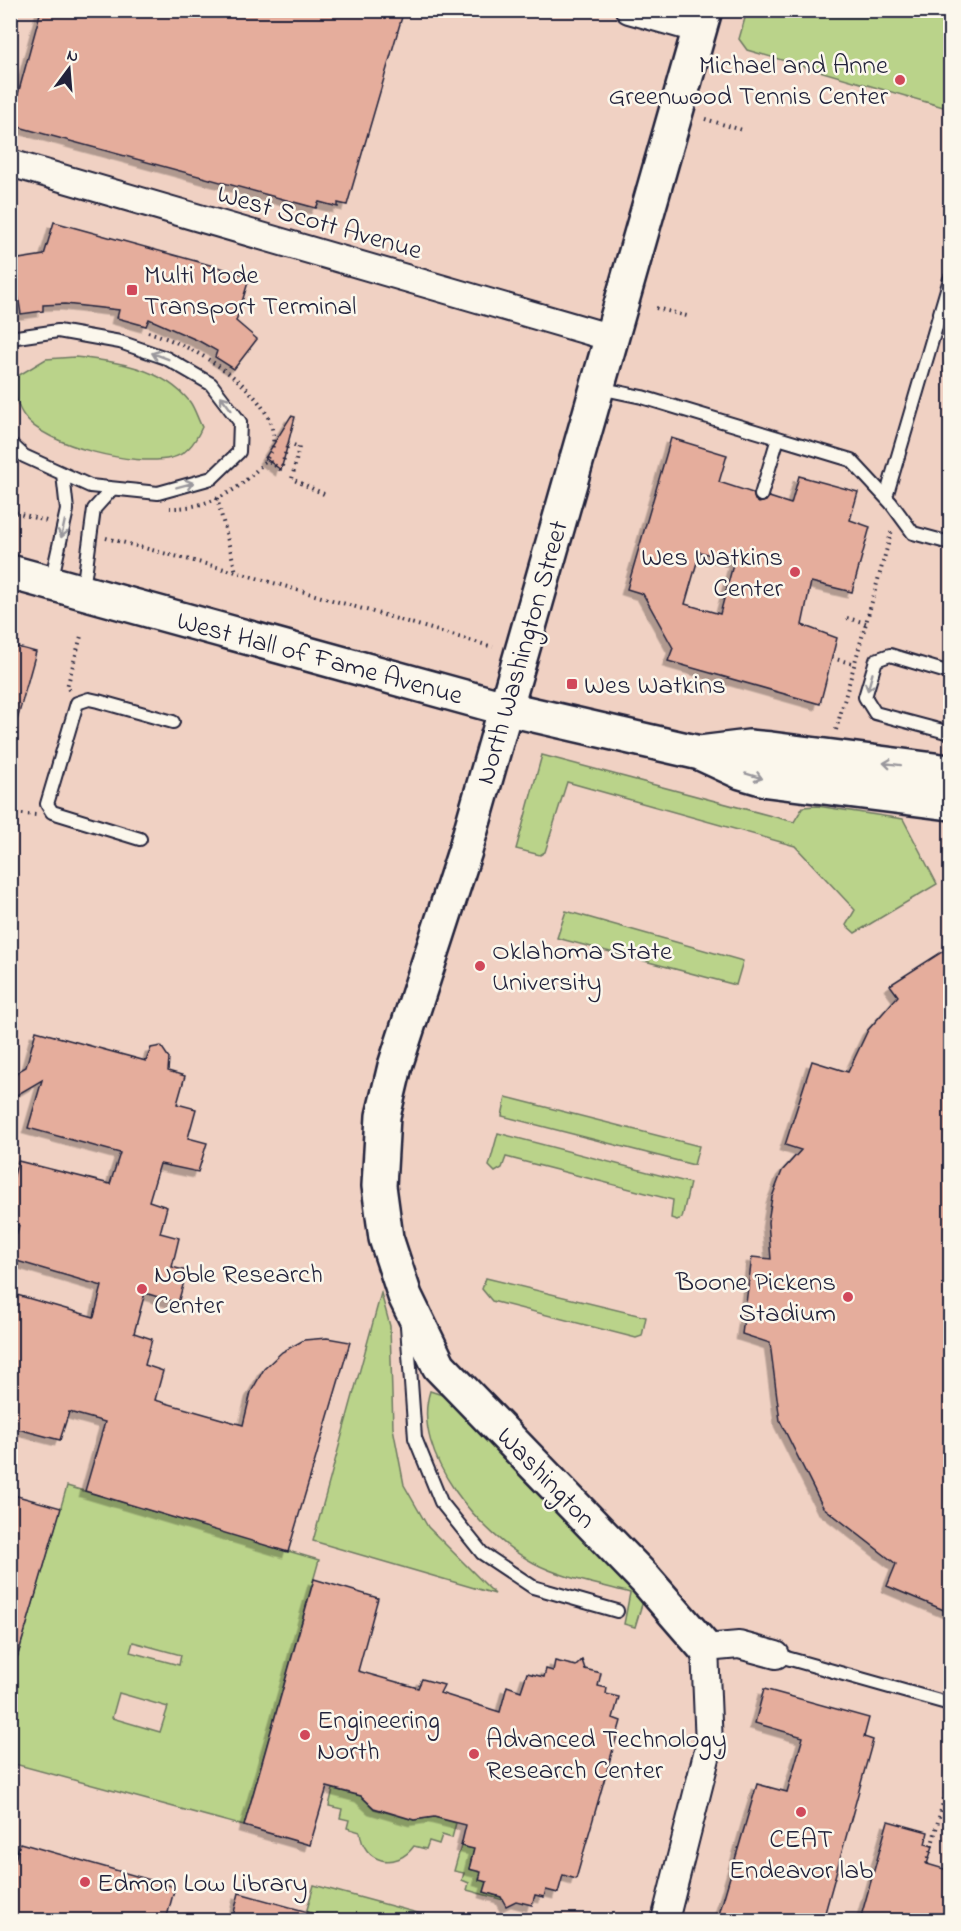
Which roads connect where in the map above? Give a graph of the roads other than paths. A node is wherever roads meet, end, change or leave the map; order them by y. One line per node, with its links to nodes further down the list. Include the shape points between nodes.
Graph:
1 (629, 10): 2 (street)
2 (703, 20): 6 (main road, North Washington Street)
3 (10, 163): 6 (street, West Scott Avenue)
4 (951, 279): 13 (lane)
5 (10, 338): 11 (lane, one-way to 5, via 158,493 212,478 239,452 240,423 211,384 166,358 120,342 58,331)
6 (612, 338): 7 (main road, North Washington Street)
7 (598, 388): 8 (lane, via 642,397); 19 (main road, North Washington Street)
8 (778, 438): 12 (lane); 13 (lane, via 851,460)
9 (10, 443): 10 (lane, via 24,456)
10 (63, 474): 11 (lane, via 90,486); 16 (lane, one-way to 16, via 67,510)
11 (112, 489): 17 (lane, via 93,509)
12 (761, 495)
13 (886, 497): 14 (lane, via 913,533)
14 (951, 543)
15 (10, 572): 16 (main road, West Hall of Fame Avenue)
16 (51, 583): 17 (main road, West Hall of Fame Avenue)
17 (83, 591): 19 (main road, West Hall of Fame Avenue)
18 (951, 673): 21 (lane, one-way to 21, via 890,655 876,660 865,697 875,713)
19 (504, 708): 22 (main road, West Hall of Fame Avenue); 26 (main road, North Washington Street, via 465,851 394,1066 383,1116 379,1186 386,1238)
20 (173, 722): 25 (lane, via 98,701 77,703 47,804 52,812)
21 (951, 733)
22 (700, 753): 23 (main road, West Hall of Fame Avenue, one-way to 22, via 748,747); 24 (main road, West Hall of Fame Avenue, one-way to 24, via 768,780)
23 (951, 772)
24 (951, 803)
25 (140, 839)
26 (405, 1296): 27 (lane, via 415,1438 441,1502 482,1553 533,1587); 28 (main road, Washington, via 439,1366 646,1580)
27 (617, 1611)
28 (705, 1648): 29 (street, via 739,1645); 31 (street, via 709,1746)
29 (776, 1655): 30 (lane)
30 (951, 1704)
31 (665, 1920)

